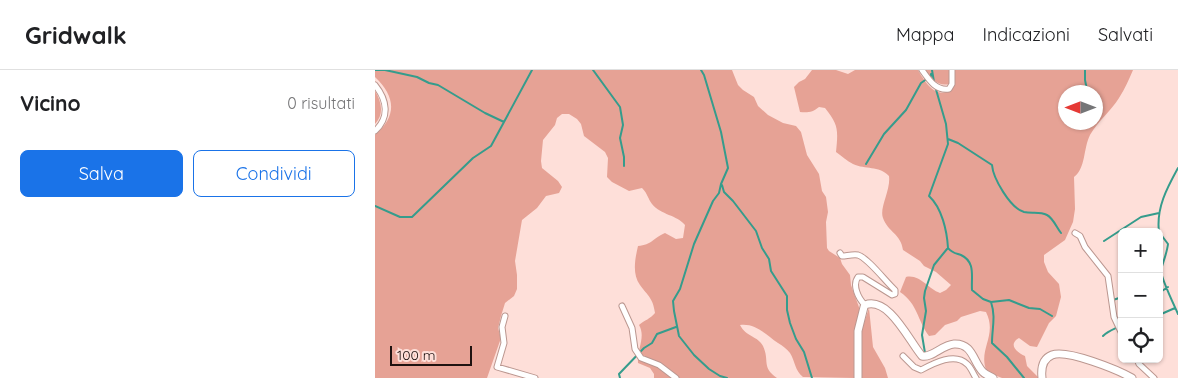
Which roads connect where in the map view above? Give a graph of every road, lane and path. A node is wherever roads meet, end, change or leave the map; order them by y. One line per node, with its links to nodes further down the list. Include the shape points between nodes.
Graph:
1 (922, 70): 2 (street, via 944,90 952,84)
2 (952, 70)
3 (375, 84): 4 (street, via 386,110)
4 (375, 131)
5 (1075, 233): 10 (street, via 1108,276)
6 (840, 253): 7 (street, via 842,256 859,256 895,290 892,295 859,277 855,284)
7 (865, 305): 15 (main road, via 859,330); 17 (main road, via 879,305 891,314 922,356 929,356 953,344 963,346 972,352 984,374)
8 (622, 306): 14 (street, via 632,328 635,349 641,358 659,365)
9 (505, 316): 13 (street, via 502,327 504,343 497,368)
10 (1118, 326)
11 (903, 356): 16 (street, via 921,370 958,358 967,364)
12 (1139, 363): 20 (street)
13 (535, 378)
14 (676, 378)
15 (857, 378)
16 (976, 378)
17 (993, 378)
18 (1042, 378): 19 (main road, via 1042,364 1049,356 1058,354 1084,358)
19 (1132, 378)
20 (1154, 378)

